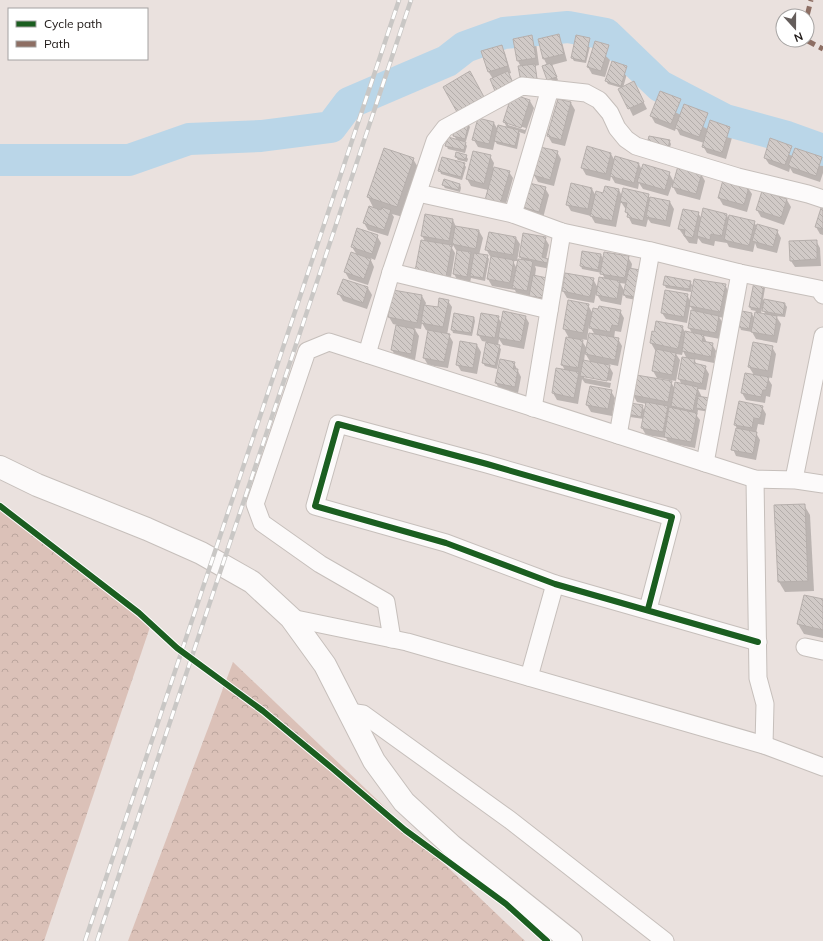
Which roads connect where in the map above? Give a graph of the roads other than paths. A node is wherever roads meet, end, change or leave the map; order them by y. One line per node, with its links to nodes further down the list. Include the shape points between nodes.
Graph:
1 (550, 89): 2 (street, via 522,86 445,128 435,141); 3 (street, via 586,93 599,100 610,113 616,128 636,146 738,177); 4 (street)
2 (418, 193): 4 (street); 7 (street)
3 (823, 199)
4 (513, 214): 5 (street)
5 (562, 232): 6 (street); 10 (street)
6 (651, 251): 8 (street); 14 (street)
7 (391, 272): 10 (street); 12 (street)
8 (740, 273): 9 (street, via 819,289); 15 (street)
9 (823, 295)
10 (549, 310): 13 (street)
11 (823, 336): 18 (street)
12 (367, 354): 13 (street); 23 (street, via 329,342 307,351 254,504 262,523 320,564 386,602)
13 (533, 408): 14 (street)
14 (618, 435): 15 (street)
15 (705, 463): 17 (street)
16 (0, 467): 22 (street, via 201,553 252,582)
17 (755, 479): 18 (street); 24 (street)
18 (794, 480): 19 (street)
19 (823, 484)
20 (555, 584): 21 (street); 21 (street, via 446,543 315,506 338,424 672,517); 27 (street)
21 (648, 609): 24 (street)
22 (291, 618): 23 (street); 28 (street, via 325,665)
23 (392, 639): 27 (street)
24 (758, 642): 29 (street, via 758,678 765,704)
25 (805, 647): 26 (street)
26 (823, 651)
27 (529, 677): 29 (street)
28 (349, 712): 31 (street, via 374,761 404,802 452,846); 32 (street, via 363,714 503,815)
29 (764, 745): 30 (street)
30 (823, 767)
31 (571, 941)
32 (665, 941)

